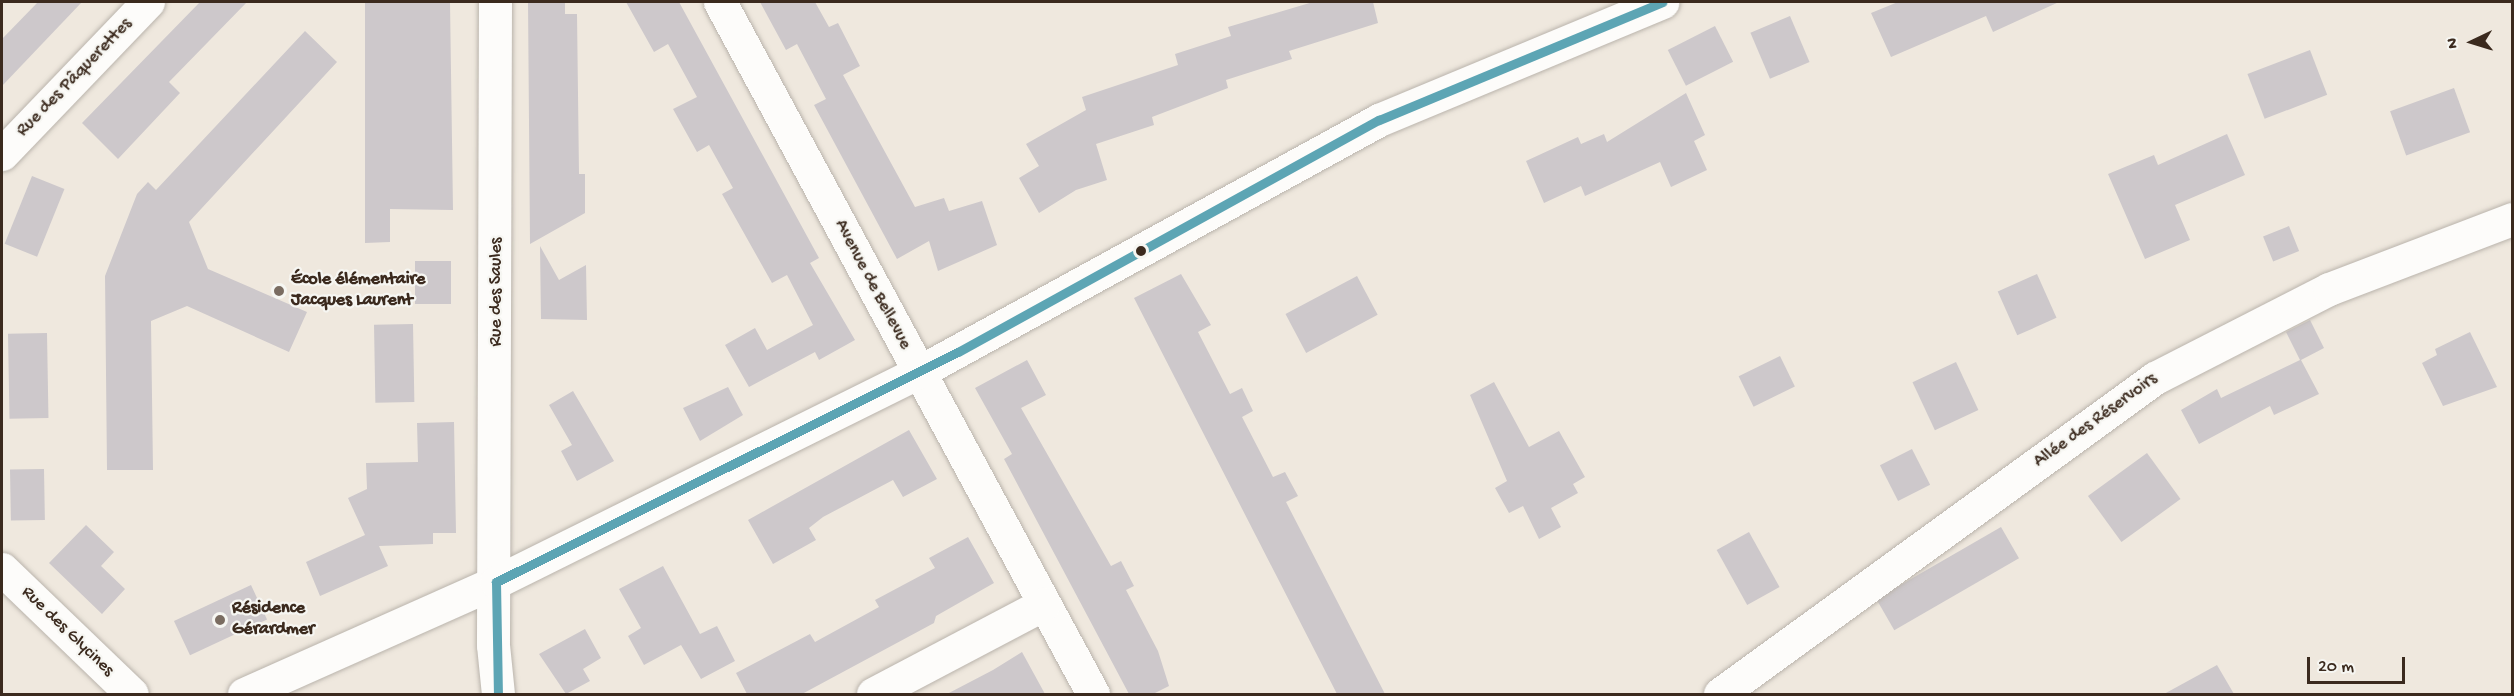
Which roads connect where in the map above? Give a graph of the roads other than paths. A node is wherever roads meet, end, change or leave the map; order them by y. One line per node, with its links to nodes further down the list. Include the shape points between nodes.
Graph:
1 (148, 2): 5 (street, Rue des Pâquerettes)
2 (495, 2): 9 (street, Rue des Saules)
3 (720, 2): 7 (street, Avenue de Bellevue)
4 (1662, 2): 7 (street, via 1379,120)
5 (2, 154)
6 (2512, 219): 16 (street, Allée des Réservoirs, via 2329,289 2155,378)
7 (919, 372): 9 (street); 10 (street, Avenue de Bellevue)
8 (2, 569): 11 (street, Rue des Glycines)
9 (496, 582): 12 (street); 13 (street, Rue des Saules)
10 (1044, 604): 14 (street); 15 (street, Avenue de Bellevue)
11 (132, 694)
12 (244, 694)
13 (498, 694)
14 (873, 694)
15 (1093, 694)
16 (1720, 694)

